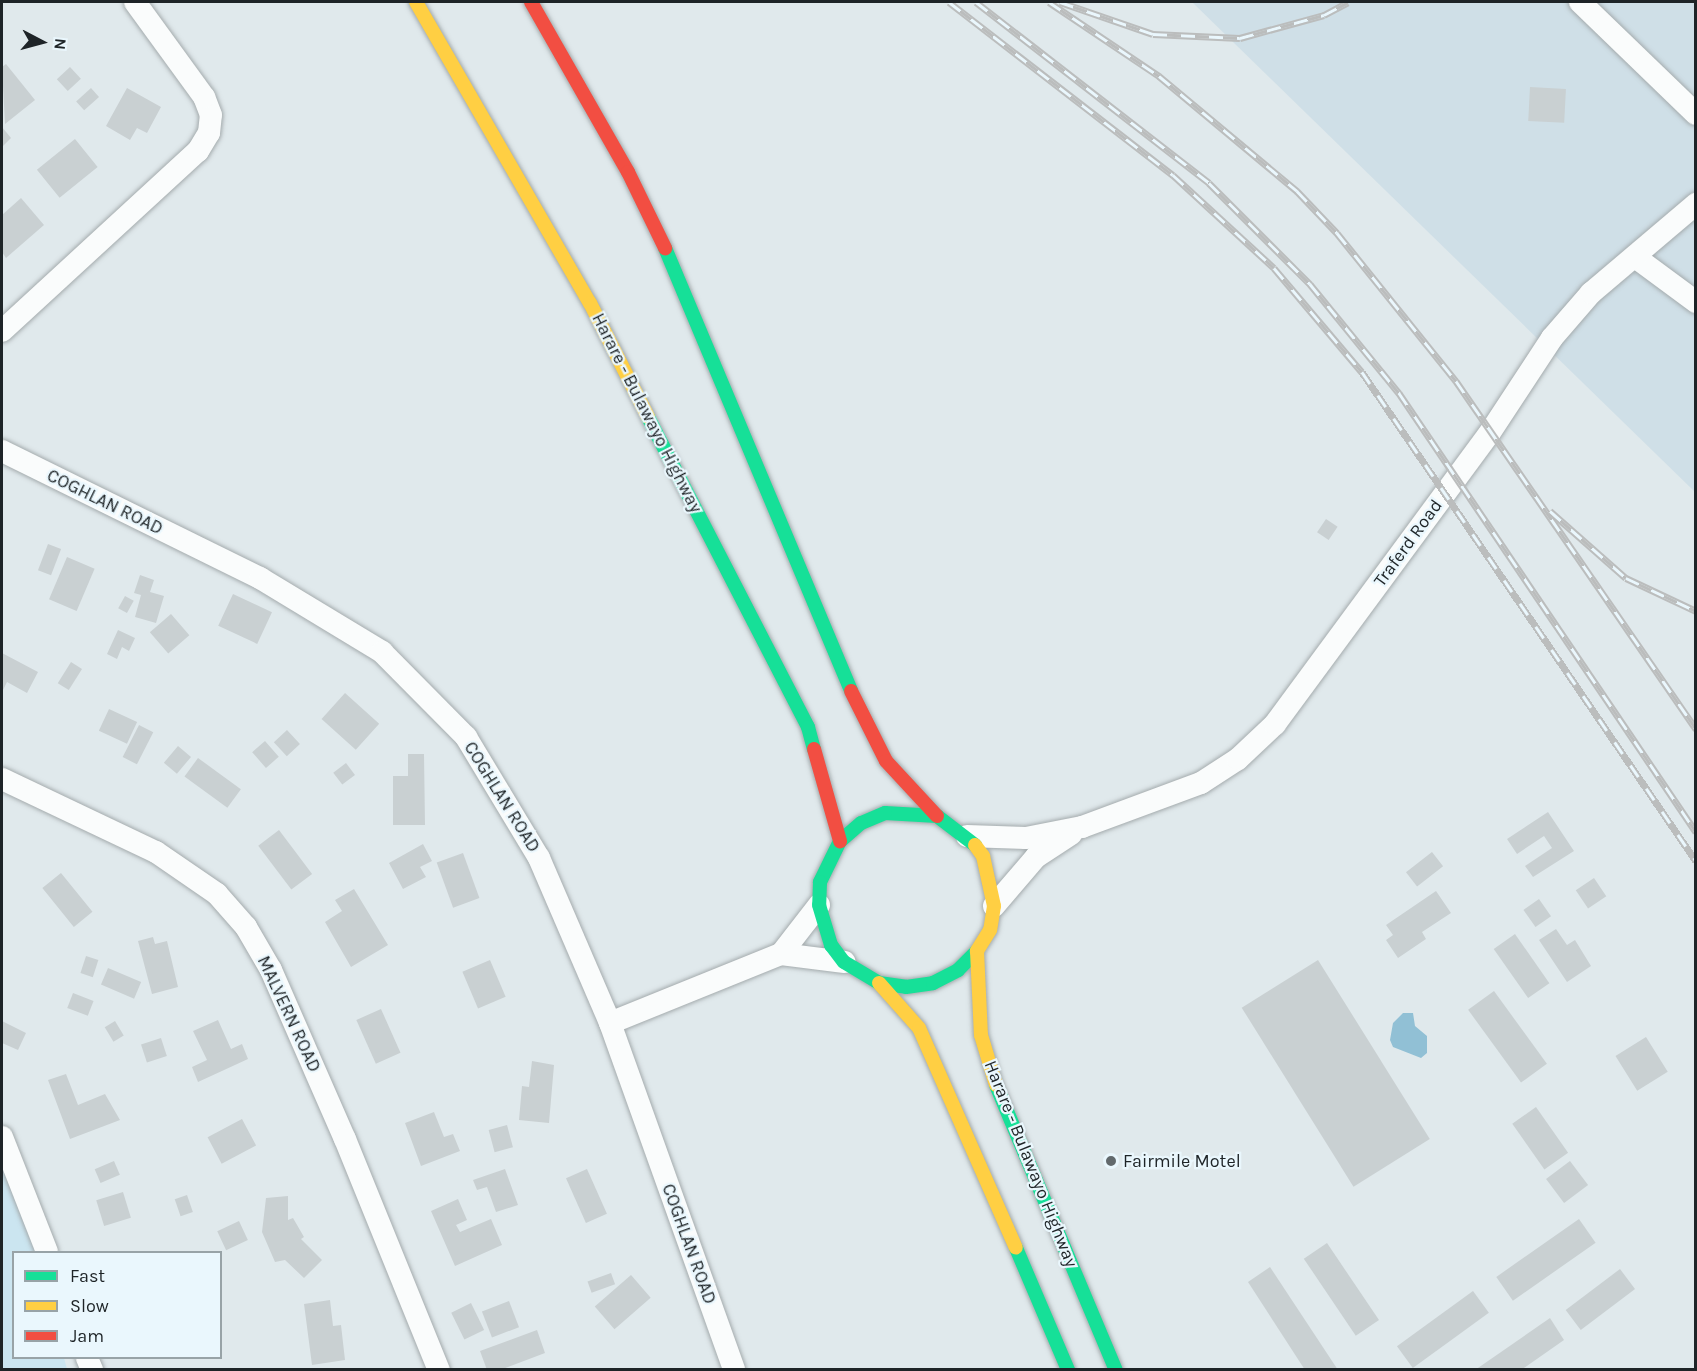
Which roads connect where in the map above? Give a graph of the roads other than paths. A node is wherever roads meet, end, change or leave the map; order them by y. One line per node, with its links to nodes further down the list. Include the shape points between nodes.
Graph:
1 (135, 2): 9 (street, via 204,97 211,115 209,133 198,151)
2 (416, 2): 15 (highway, Harare - Bulawayo Highway, via 590,303 808,727)
3 (531, 2): 12 (highway, via 628,172 673,266 870,735 886,761)
4 (1580, 2): 5 (street)
5 (1695, 114)
6 (1695, 204): 7 (street, Traferd Road)
7 (1635, 257): 8 (street); 13 (street, Traferd Road, via 1591,293 1552,339 1490,434 1275,724 1238,759 1201,783)
8 (1695, 302)
9 (2, 330)
10 (2, 451): 22 (street, COGHLAN ROAD, via 260,578 382,652 466,737 539,858)
11 (2, 779): 25 (street, MALVERN ROAD, via 156,852 218,894 246,927 271,969)
12 (937, 816): 14 (highway); 15 (highway, via 911,811 885,813 861,823)
13 (1082, 827): 14 (street, Traferd Road, via 1026,838); 17 (street, Traferd Road, via 1036,857)
14 (967, 836): 17 (highway, via 983,856)
15 (840, 841): 16 (highway, via 820,882)
16 (819, 905): 19 (street); 20 (highway, via 831,945)
17 (994, 906): 18 (highway, via 990,930)
18 (977, 951): 21 (highway, via 958,970 933,983 906,987); 28 (highway, Harare - Bulawayo Highway, via 981,1035 996,1085)
19 (781, 954): 20 (street); 22 (street)
20 (844, 962): 21 (highway)
21 (879, 983): 27 (highway, via 919,1028)
22 (610, 1023): 26 (street, COGHLAN ROAD)
23 (2, 1137): 24 (street)
24 (47, 1251)
25 (439, 1370)
26 (734, 1370)
27 (1068, 1370)
28 (1116, 1370)

